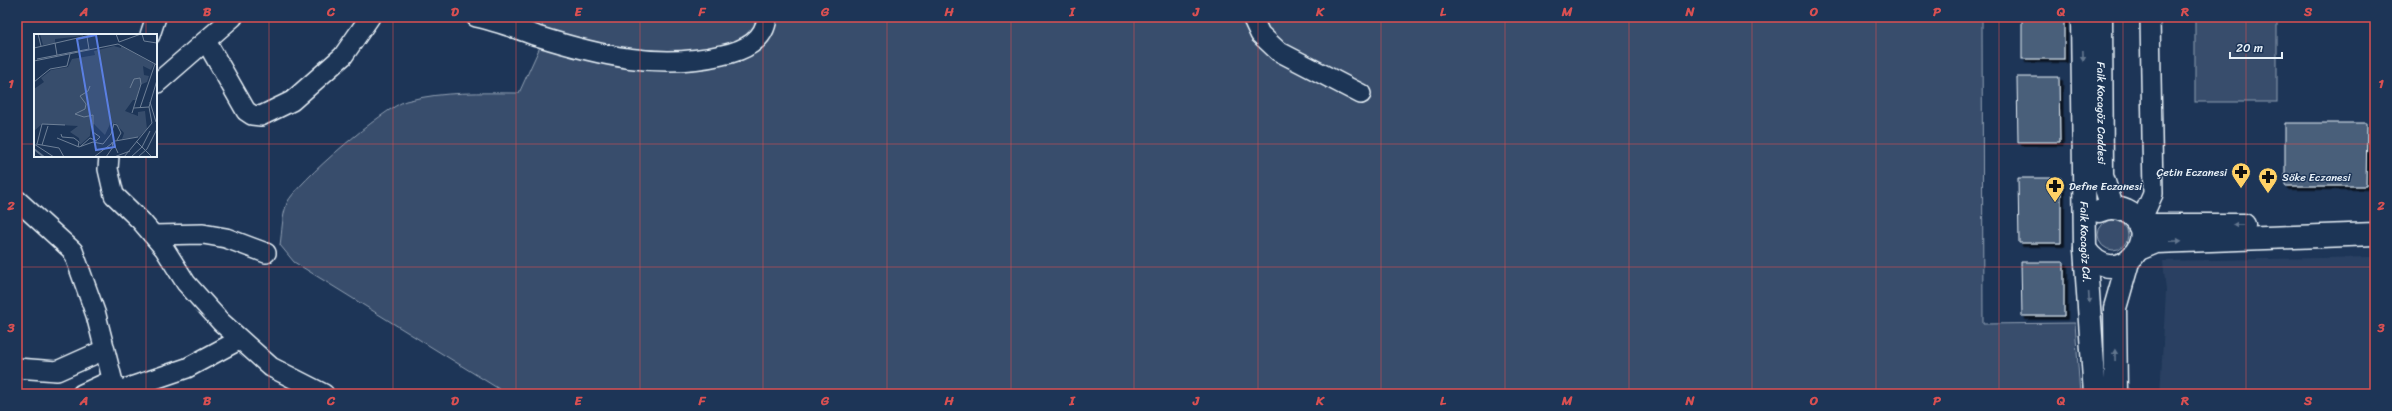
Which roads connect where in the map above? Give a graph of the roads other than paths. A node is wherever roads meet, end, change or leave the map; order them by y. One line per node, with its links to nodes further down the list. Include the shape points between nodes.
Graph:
1 (156, 17): 10 (street)
2 (233, 17): 11 (street)
3 (370, 17): 11 (street, via 343,56 292,101 261,116 246,111)
4 (476, 17): 5 (street, via 585,51 653,62 695,62 740,51 758,38)
5 (767, 17)
6 (1252, 17): 13 (street, via 1260,34 1278,51)
7 (2082, 17): 18 (street, Faik Kocagöz Cd., one-way to 18)
8 (2102, 17): 16 (street, Faik Kocagöz Caddesi, via 2102,176)
9 (2150, 17): 19 (street, via 2153,194)
10 (150, 34)
11 (206, 41): 12 (street)
12 (157, 83)
13 (1361, 94)
14 (109, 157): 21 (street, via 108,169 114,195)
15 (17, 200): 26 (street, via 73,251 96,315)
16 (2112, 207): 18 (street, via 2096,212); 19 (street, via 2128,212)
17 (2375, 221): 19 (street, one-way to 19)
18 (2085, 224): 22 (street, Faik Kocagöz Cd.)
19 (2139, 225): 24 (street, via 2141,232)
20 (2375, 234): 24 (street, one-way to 20, via 2156,242)
21 (153, 235): 23 (street, via 203,234 226,238); 25 (street, via 186,283)
22 (2085, 249): 24 (street, via 2093,259 2104,265 2120,265); 31 (street, Faik Kocagöz Cd., one-way to 31)
23 (266, 253)
24 (2133, 255): 32 (street, one-way to 24, via 2115,308)
25 (239, 340): 28 (street, via 187,368); 30 (street, via 271,367)
26 (104, 350): 27 (street, via 56,371); 28 (street)
27 (17, 368)
28 (115, 389): 29 (street)
29 (82, 394)
30 (324, 394)
31 (2095, 394)
32 (2116, 394)

